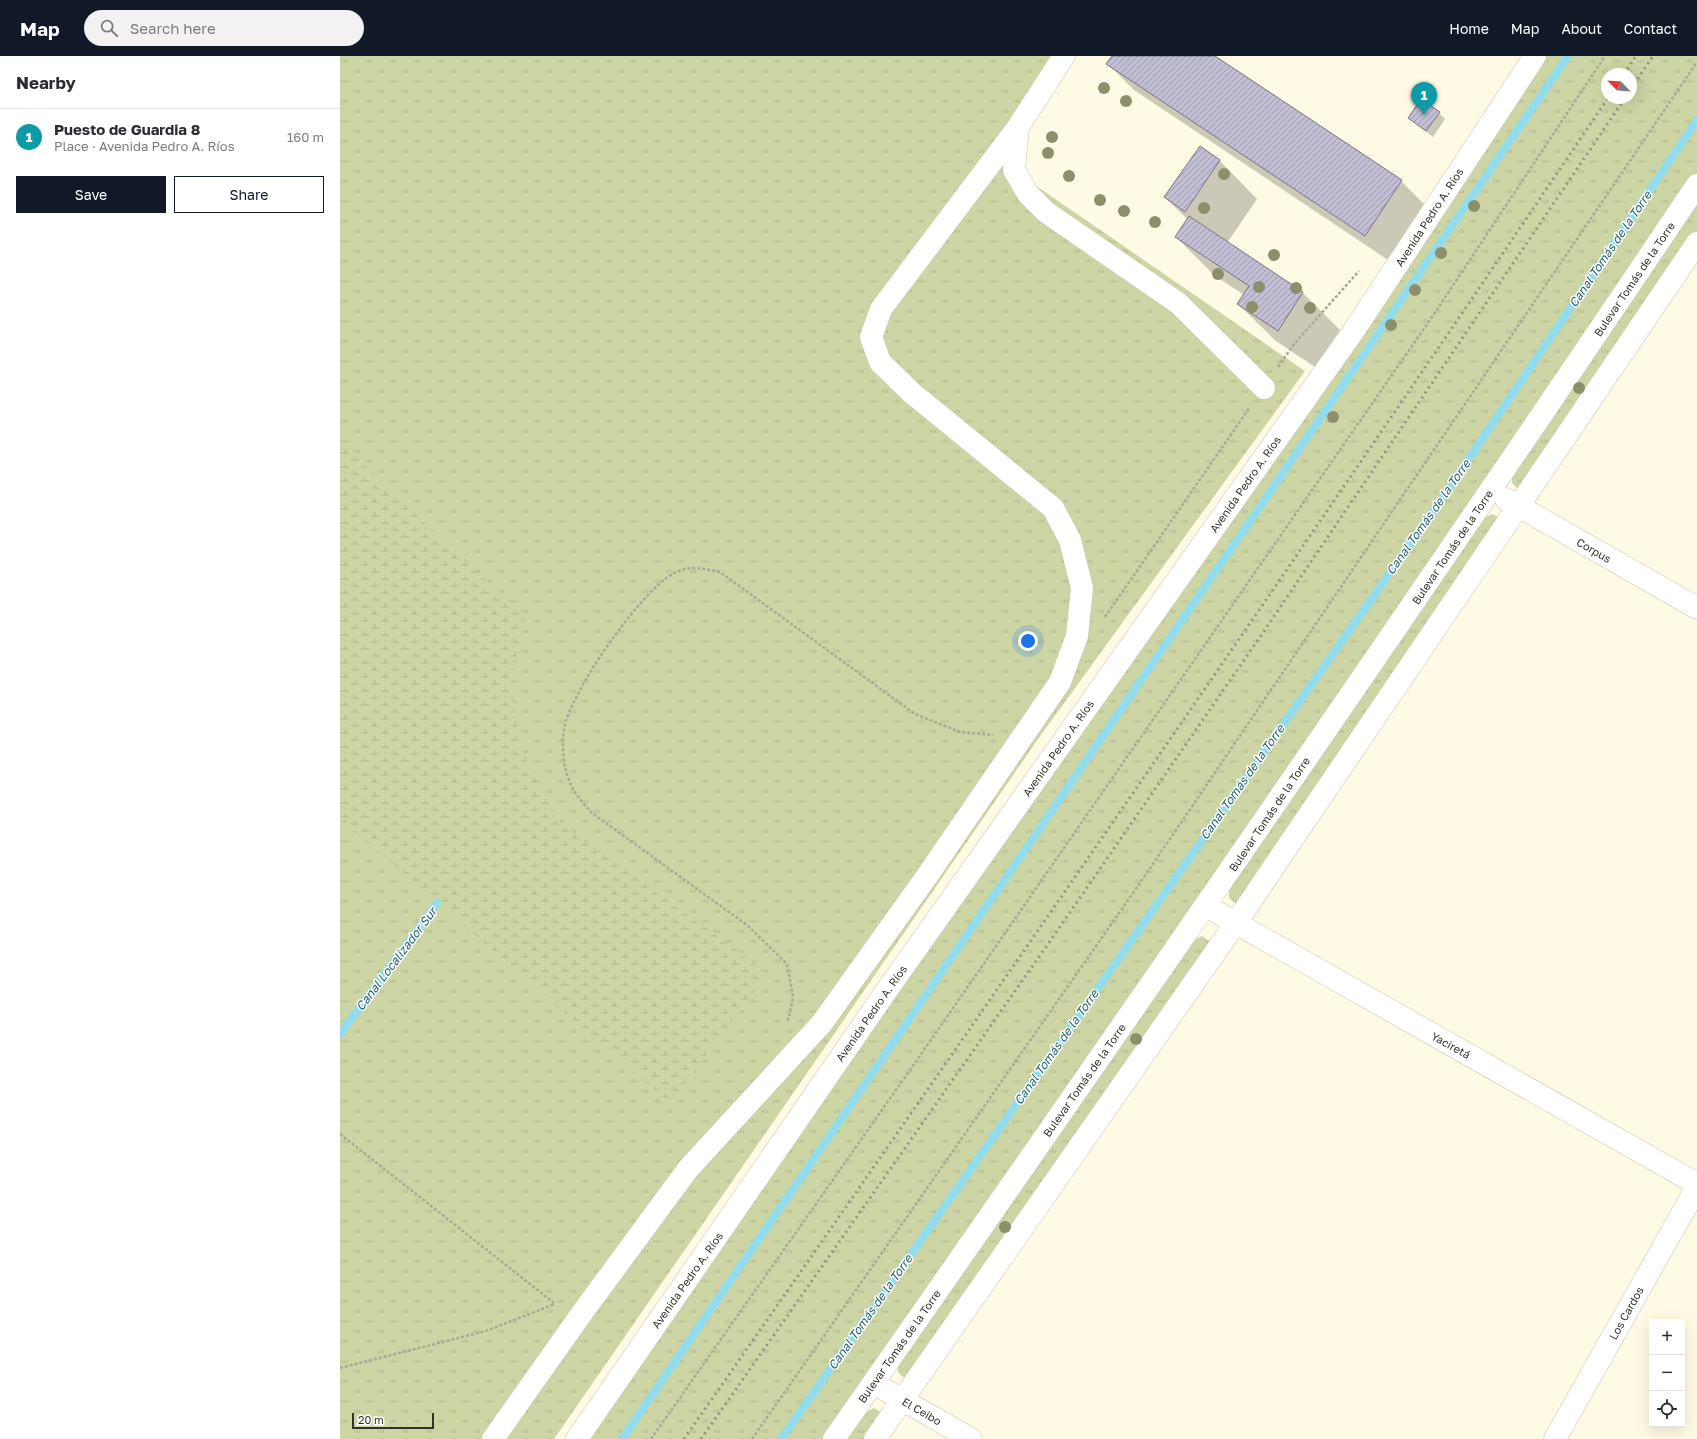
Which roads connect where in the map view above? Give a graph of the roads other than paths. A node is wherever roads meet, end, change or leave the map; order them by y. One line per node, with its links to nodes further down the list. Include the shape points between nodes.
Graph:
1 (1064, 56): 3 (street)
2 (1535, 56): 17 (street, Avenida Pedro A. Ríos, via 1355,329 887,990)
3 (1018, 127): 6 (street, via 1014,170 1028,194 1046,212 1178,303); 16 (street, via 881,309 871,337 880,362 912,393 1053,508 1070,540 1082,588 1077,636 1060,682 932,870 822,1023 688,1169)
4 (1697, 185): 7 (street, Bulevar Tomás de la Torre)
5 (1697, 242): 8 (street)
6 (1264, 388)
7 (1491, 490): 8 (street, Corpus); 10 (street, Bulevar Tomás de la Torre)
8 (1518, 507): 9 (street, Corpus); 11 (street)
9 (1697, 608)
10 (1206, 906): 11 (street, Yaciretá); 14 (street, Bulevar Tomás de la Torre)
11 (1235, 924): 12 (street, Yaciretá); 15 (street)
12 (1697, 1184)
13 (1697, 1187): 21 (street, Los Cardos)
14 (873, 1383): 15 (street, El Ceibo); 18 (street, Bulevar Tomás de la Torre)
15 (902, 1400): 19 (street); 20 (street, El Ceibo)
16 (493, 1439)
17 (577, 1439)
18 (834, 1439)
19 (875, 1439)
20 (971, 1439)
21 (1554, 1439)

